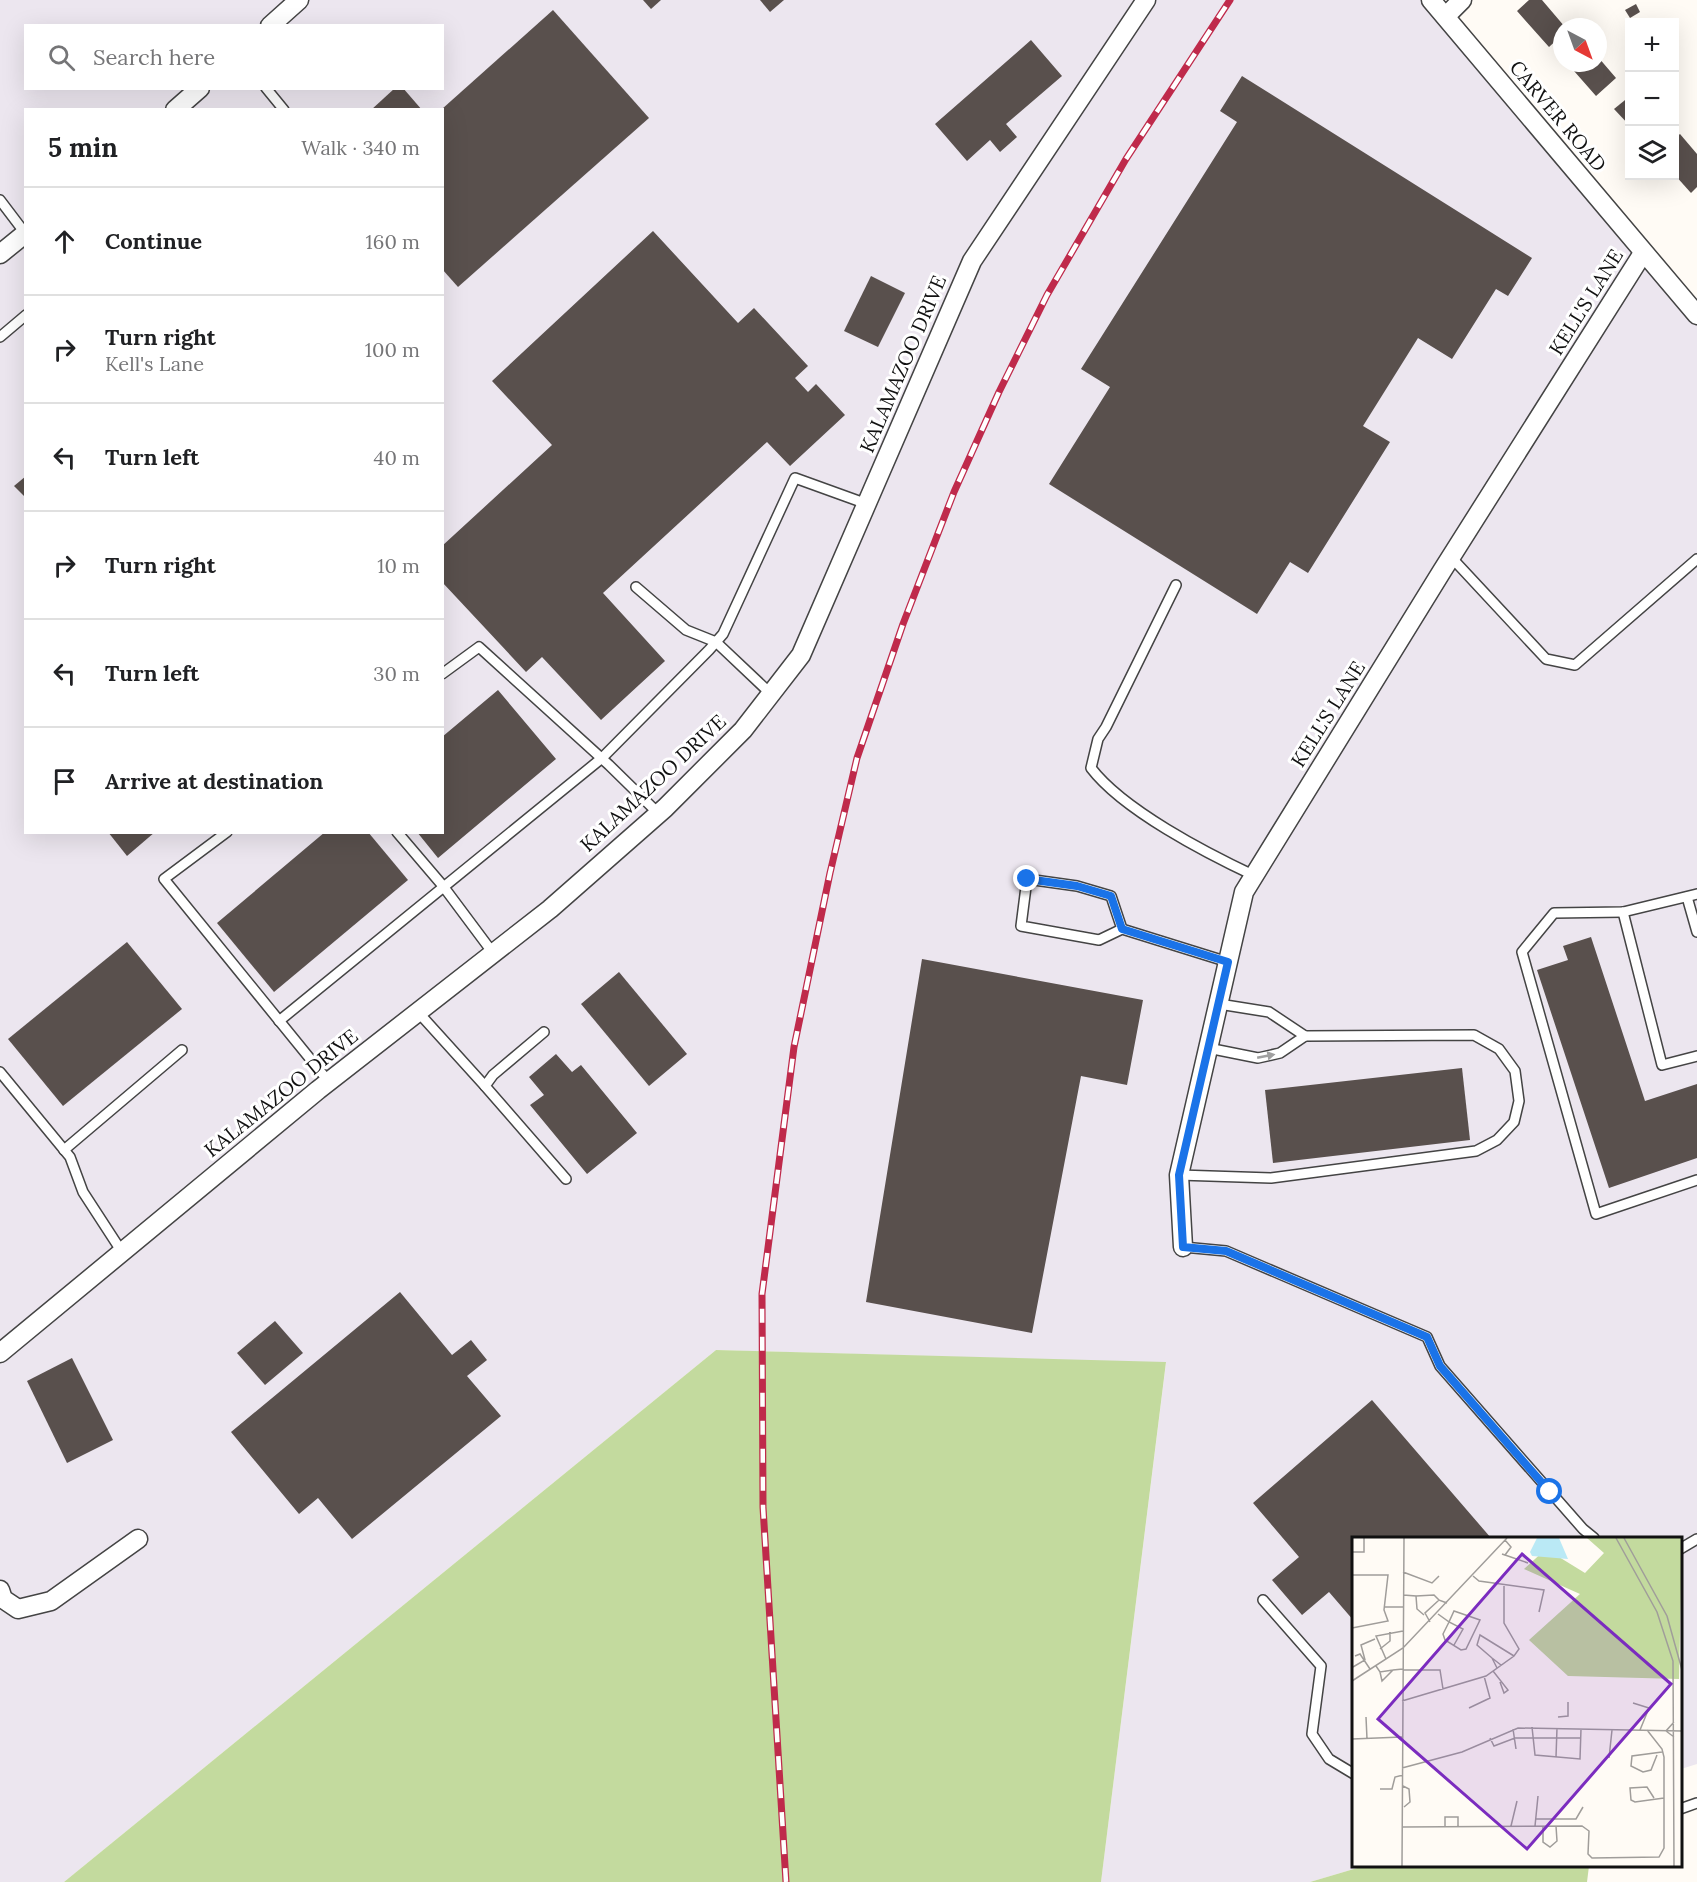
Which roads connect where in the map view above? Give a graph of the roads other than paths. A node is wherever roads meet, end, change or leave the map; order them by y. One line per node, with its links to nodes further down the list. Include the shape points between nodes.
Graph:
1 (298, 0): 6 (street)
2 (1146, 0): 19 (street, KALAMAZOO DRIVE, via 972,261)
3 (1431, 0): 5 (street, CARVER ROAD)
4 (1462, 0): 5 (street)
5 (1446, 16): 14 (street, CARVER ROAD)
6 (272, 24)
7 (198, 90): 9 (street)
8 (268, 90): 10 (lane)
9 (177, 108)
10 (282, 108)
11 (0, 200): 12 (lane)
12 (24, 232)
13 (24, 234): 15 (street)
14 (1643, 253): 16 (street, CARVER ROAD); 20 (street, KELL'S LANE)
15 (0, 254)
16 (1697, 315)
17 (24, 317): 18 (lane)
18 (0, 337)
19 (867, 504): 24 (lane, via 795,478); 26 (street, KALAMAZOO DRIVE, via 801,656)
20 (1451, 557): 21 (lane, via 1546,659 1575,665); 31 (street, KELL'S LANE)
21 (1697, 559)
22 (1176, 585): 31 (lane, via 1098,739 1091,768 1103,784 1168,829)
23 (636, 587): 24 (lane, via 686,630)
24 (716, 642): 26 (lane); 27 (lane)
25 (444, 672): 27 (lane, via 479,646)
26 (771, 694): 28 (street, KALAMAZOO DRIVE, via 743,730)
27 (602, 758): 28 (lane); 32 (lane)
28 (659, 814): 37 (street, KALAMAZOO DRIVE)
29 (224, 834): 41 (lane, via 164,879)
30 (399, 834): 32 (lane)
31 (1255, 876): 38 (street, KELL'S LANE, via 1244,892)
32 (443, 886): 37 (lane); 41 (lane)
33 (1692, 896): 34 (lane); 36 (lane)
34 (1623, 912): 46 (lane, via 1662,1065); 53 (lane, via 1554,913 1522,952 1596,1214)
35 (1122, 929): 35 (lane, via 1099,940 1021,926 1027,879 1077,886 1111,896); 38 (lane)
36 (1697, 932)
37 (493, 953): 40 (street, KALAMAZOO DRIVE)
38 (1228, 962): 39 (street, KELL'S LANE)
39 (1219, 1004): 43 (lane, via 1269,1012); 44 (street, KELL'S LANE)
40 (418, 1012): 48 (street, KALAMAZOO DRIVE); 49 (lane)
41 (279, 1021): 48 (lane)
42 (544, 1032): 49 (lane)
43 (1305, 1036): 44 (lane, one-way to 43, via 1258,1058 1280,1053); 51 (lane, via 1474,1035 1498,1049 1515,1071 1519,1101 1514,1122 1497,1140 1476,1151 1271,1178)
44 (1208, 1048): 51 (street, KELL'S LANE)
45 (182, 1050): 50 (lane)
46 (1697, 1056)
47 (0, 1072): 50 (lane)
48 (328, 1082): 55 (street, KALAMAZOO DRIVE)
49 (485, 1086): 52 (lane)
50 (64, 1150): 55 (lane, via 83,1192)
51 (1179, 1175): 54 (street, KELL'S LANE)
52 (566, 1179)
53 (1697, 1180)
54 (1183, 1247): 57 (lane, via 1226,1251 1427,1337 1440,1366)
55 (122, 1252): 56 (street, KALAMAZOO DRIVE)
56 (0, 1353)
57 (1592, 1537)
58 (138, 1539): 61 (street, via 51,1601 18,1609 3,1599)
59 (1697, 1539): 60 (lane)
60 (1682, 1548)
61 (0, 1590)
62 (1263, 1600): 63 (lane, via 1321,1666 1312,1734 1329,1759)
63 (1352, 1773)
64 (1697, 1803): 65 (lane)
65 (1682, 1808)

